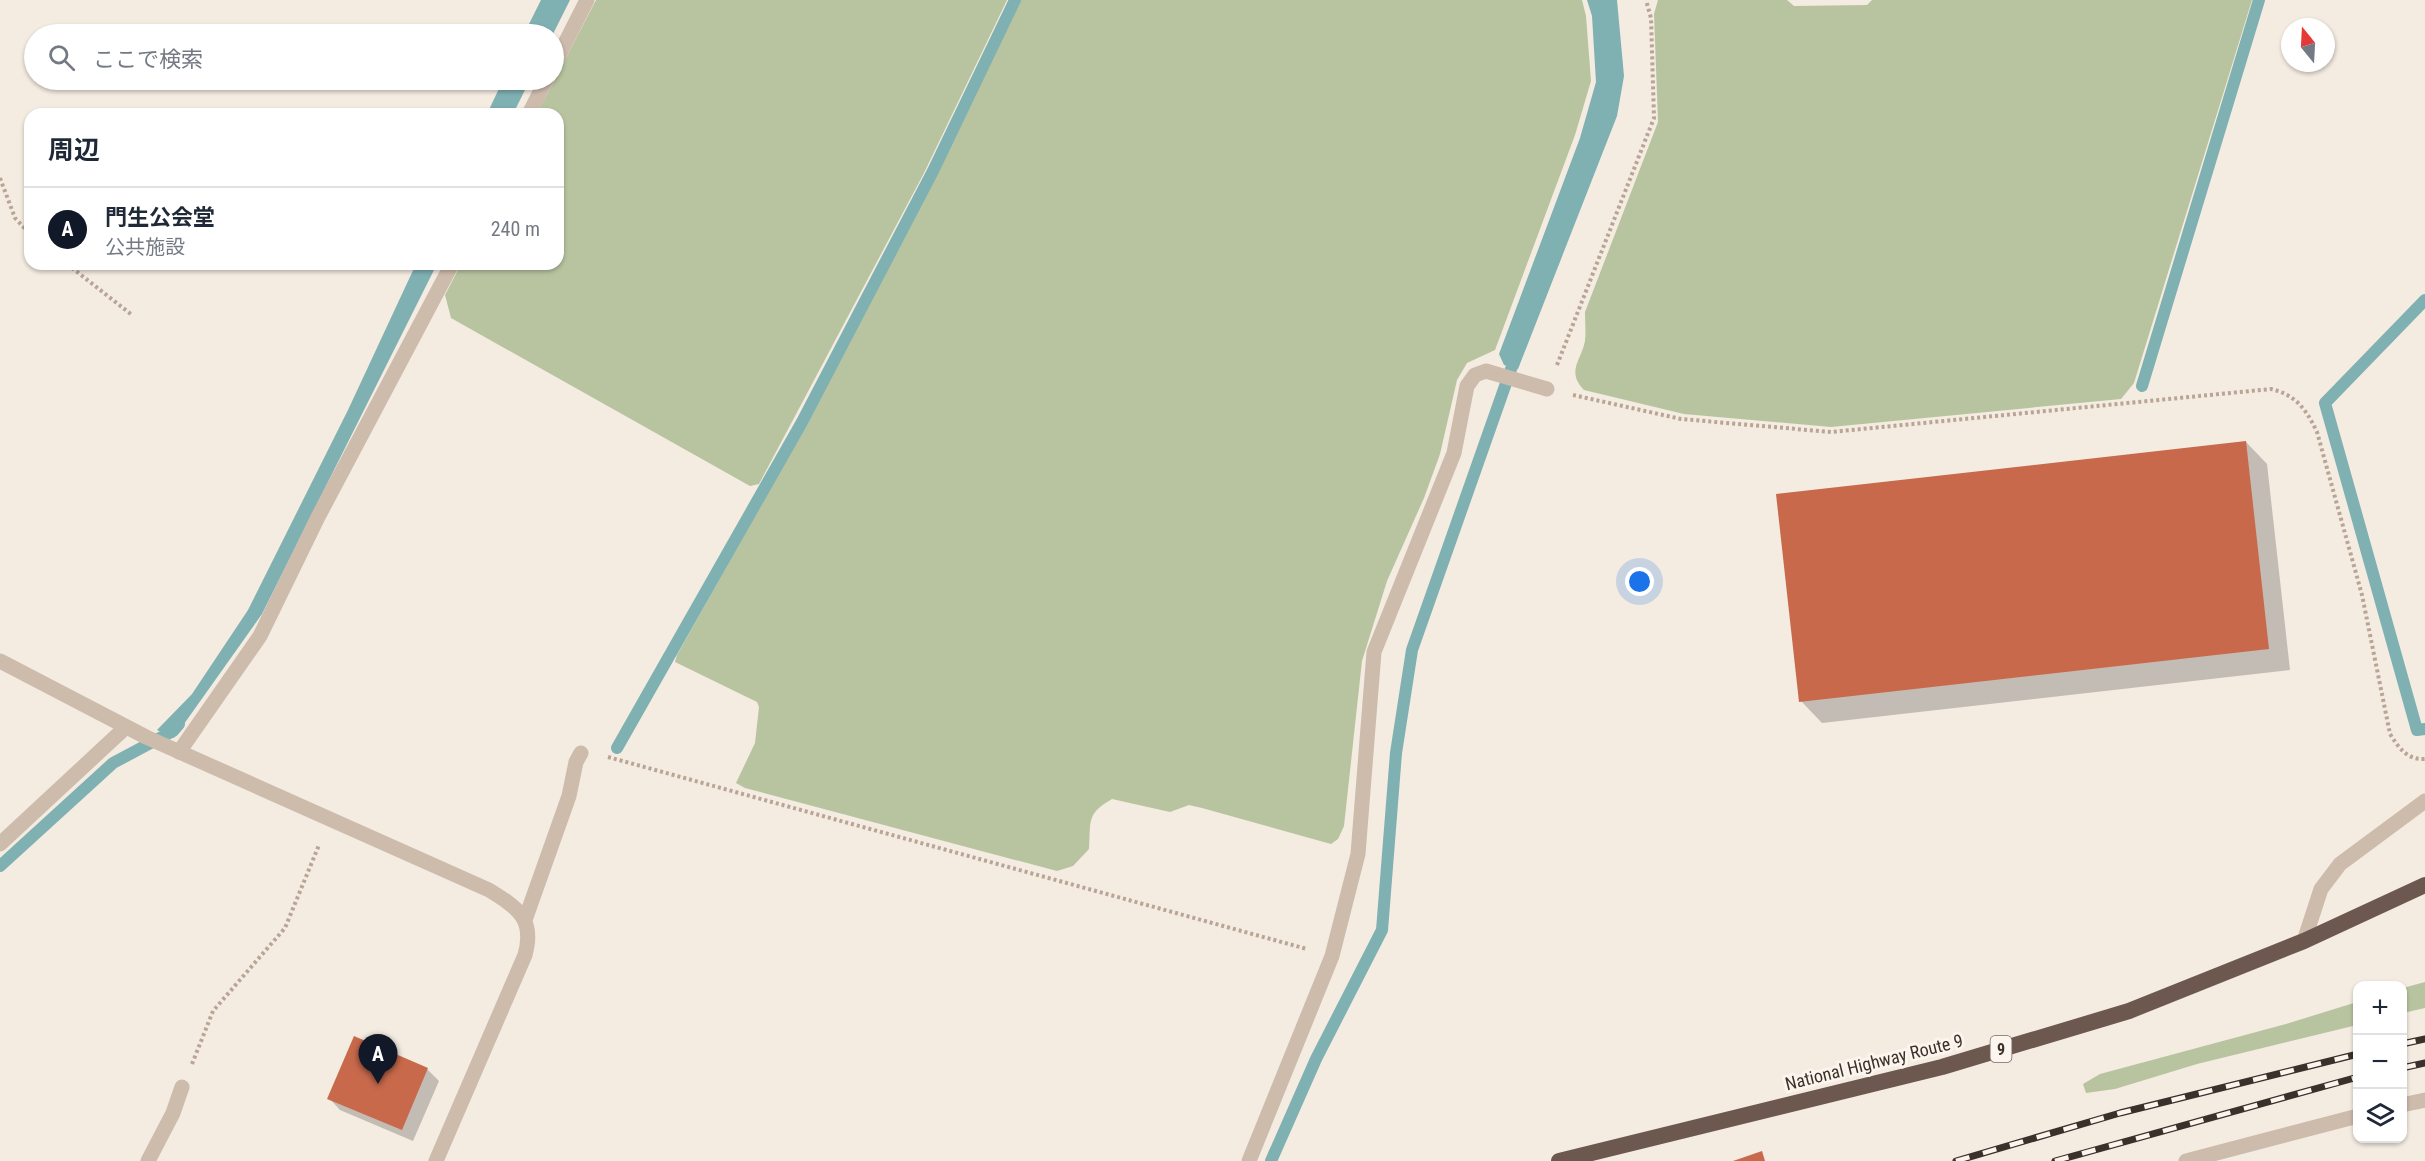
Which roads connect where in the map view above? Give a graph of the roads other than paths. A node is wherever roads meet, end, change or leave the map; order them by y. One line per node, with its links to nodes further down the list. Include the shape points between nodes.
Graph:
1 (587, 0): 2 (street)
2 (564, 45)
3 (541, 90): 4 (street)
4 (532, 108)
5 (449, 270): 9 (street, via 318,517 260,636)
6 (1547, 389): 22 (street, via 1486,371 1475,375 1467,386 1454,453 1374,652 1358,854 1332,956)
7 (0, 661): 8 (street)
8 (126, 727): 9 (street); 12 (street)
9 (173, 749): 14 (street, via 489,890 505,899)
10 (581, 753): 14 (street)
11 (2425, 801): 15 (street, via 2340,864 2321,889)
12 (0, 844)
13 (2425, 885): 15 (highway, National Highway Route 9 / 9)
14 (525, 920): 21 (street, via 530,938 525,954)
15 (2304, 940): 23 (highway, National Highway Route 9 / 9, via 2129,1011 1942,1067)
16 (182, 1087): 20 (street)
17 (2425, 1100): 18 (street)
18 (2407, 1104)
19 (2353, 1117): 24 (street)
20 (148, 1161)
21 (436, 1161)
22 (1249, 1161)
23 (1559, 1161)
24 (2186, 1161)

